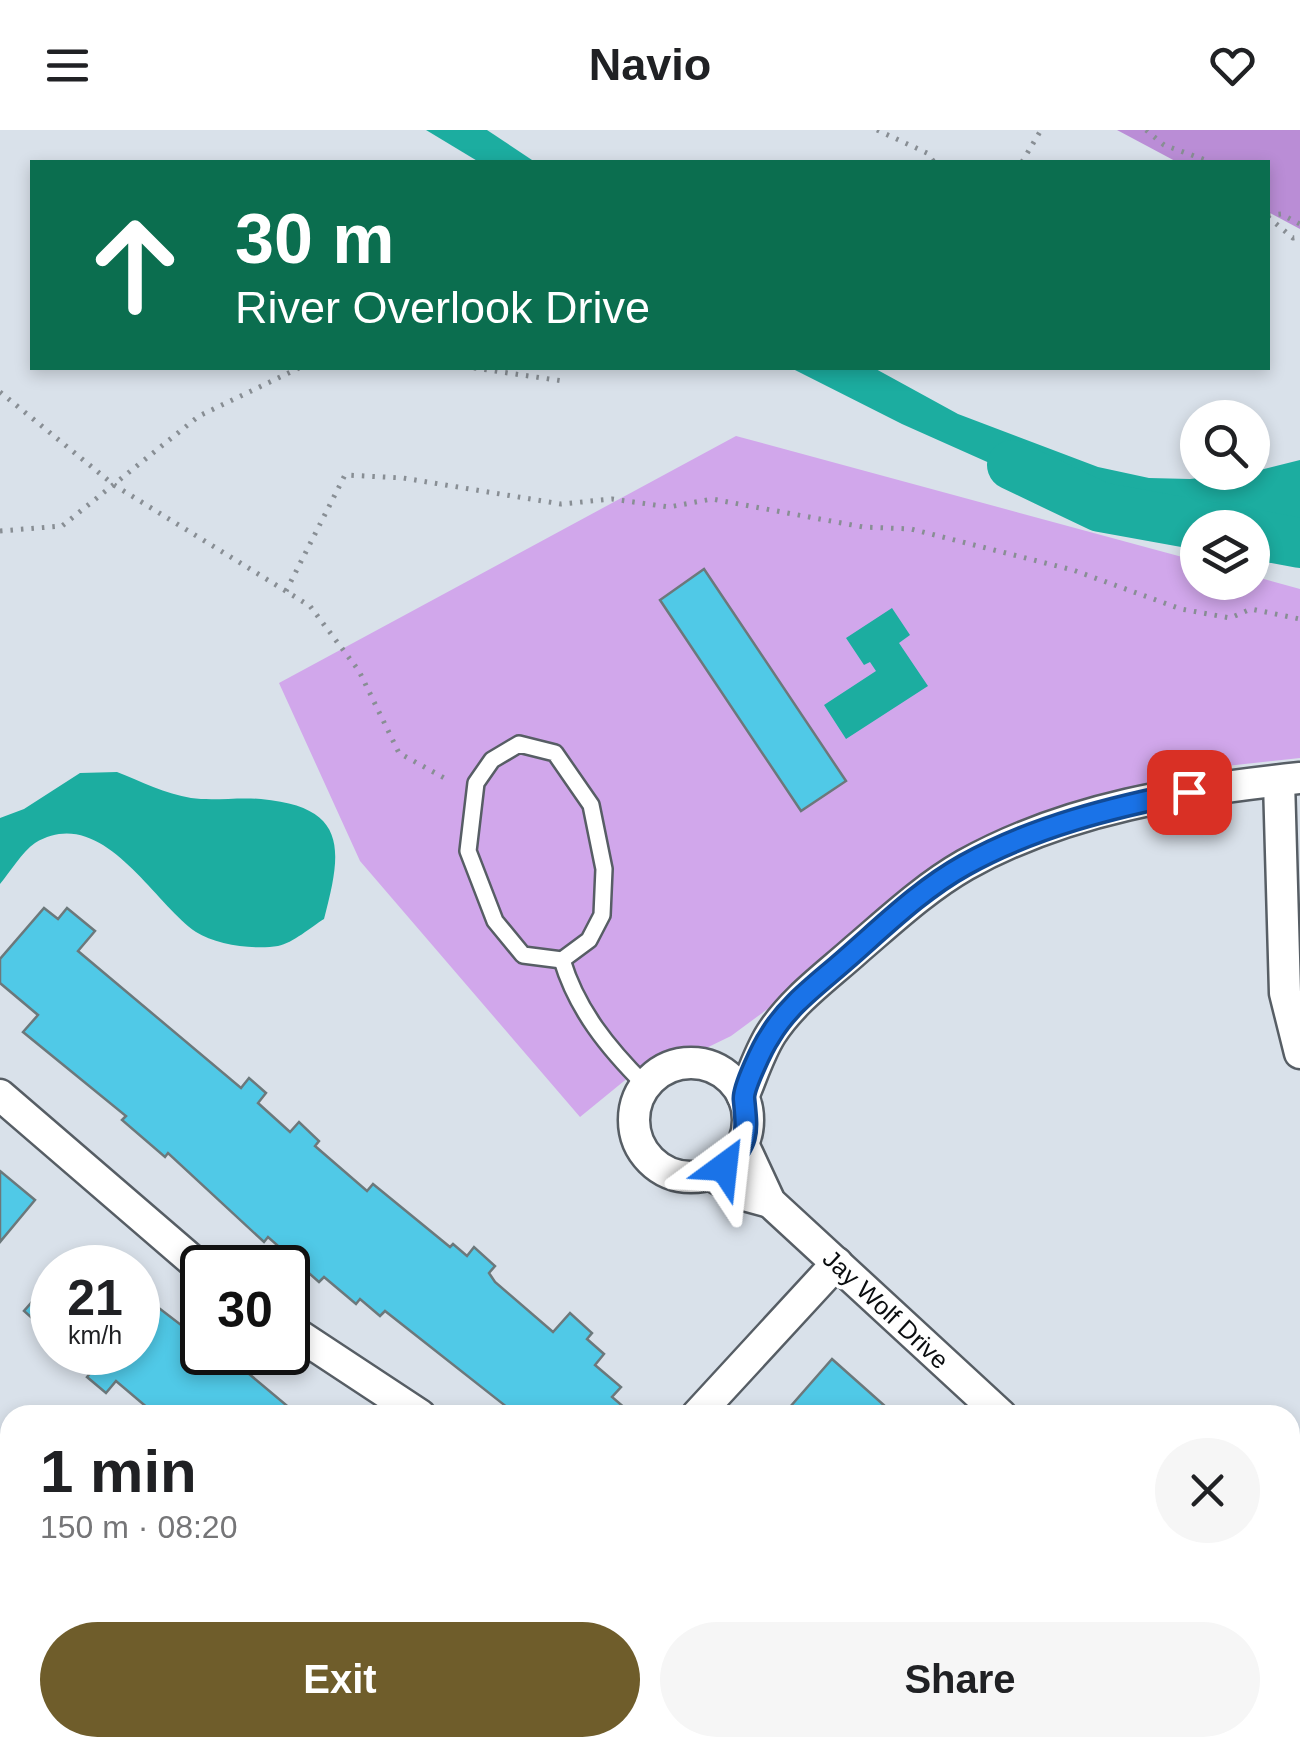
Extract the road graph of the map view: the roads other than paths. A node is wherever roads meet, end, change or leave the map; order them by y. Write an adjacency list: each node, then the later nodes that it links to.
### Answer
1 (1290, 779): 3 (street); 4 (street)
2 (562, 960): 2 (lane); 6 (lane)
3 (769, 1036): 5 (street); 8 (street)
4 (1300, 1053)
5 (704, 1064): 6 (street); 8 (street)
6 (645, 1085): 10 (street)
7 (0, 1096): 12 (street)
8 (744, 1096): 9 (street)
9 (743, 1144): 10 (street); 11 (street, Jay Wolf Drive)
10 (710, 1174): 11 (street, Jay Wolf Drive)
11 (770, 1202): 13 (street, Jay Wolf Drive)
12 (180, 1250)
13 (836, 1264): 16 (street); 17 (street, Jay Wolf Drive)
14 (310, 1342): 15 (street)
15 (405, 1405)
16 (706, 1405)
17 (990, 1405)

